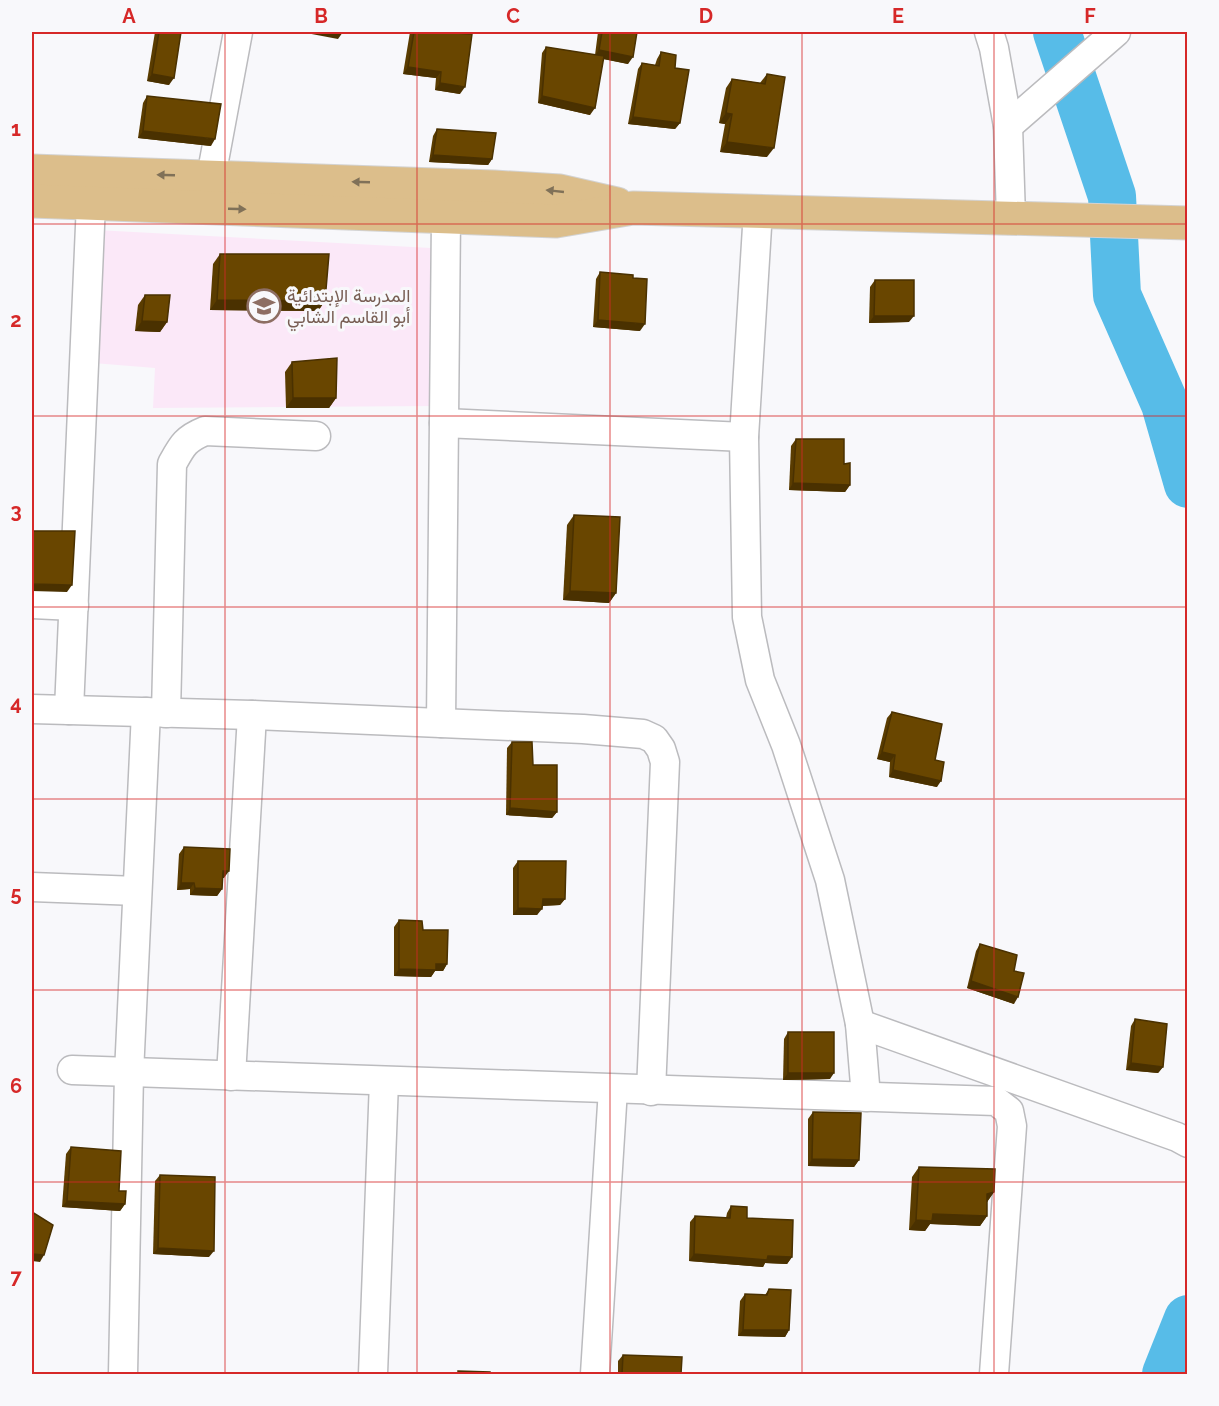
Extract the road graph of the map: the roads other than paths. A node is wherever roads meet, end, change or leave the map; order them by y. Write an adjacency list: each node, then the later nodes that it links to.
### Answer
1 (238, 32): 6 (street)
2 (989, 32): 4 (street)
3 (1116, 32): 4 (street)
4 (1008, 126): 11 (street)
5 (32, 171): 6 (main road, one-way to 5)
6 (211, 177): 9 (main road, one-way to 6)
7 (32, 201): 8 (main road)
8 (91, 203): 12 (main road, one-way to 12); 18 (street)
9 (633, 208): 10 (main road); 12 (main road)
10 (758, 211): 11 (main road); 16 (street)
11 (1011, 217): 13 (main road)
12 (446, 218): 14 (street)
13 (1172, 222)
14 (444, 423): 16 (street); 23 (street)
15 (316, 436): 21 (street)
16 (744, 437): 26 (street)
17 (32, 604): 18 (street)
18 (74, 606): 20 (street)
19 (32, 709): 20 (street)
20 (69, 710): 21 (street)
21 (156, 713): 22 (street); 25 (street)
22 (252, 715): 23 (street); 29 (street)
23 (441, 723): 32 (street)
24 (32, 887): 25 (street)
25 (137, 891): 28 (street)
26 (860, 1024): 33 (street); 34 (street)
27 (72, 1070): 28 (street)
28 (129, 1073): 29 (street); 35 (street)
29 (231, 1076): 30 (street)
30 (384, 1081): 31 (street); 36 (street)
31 (613, 1089): 32 (street); 37 (street)
32 (651, 1090): 33 (street)
33 (866, 1097): 38 (street)
34 (1188, 1143)
35 (123, 1374)
36 (373, 1374)
37 (595, 1374)
38 (994, 1374)

